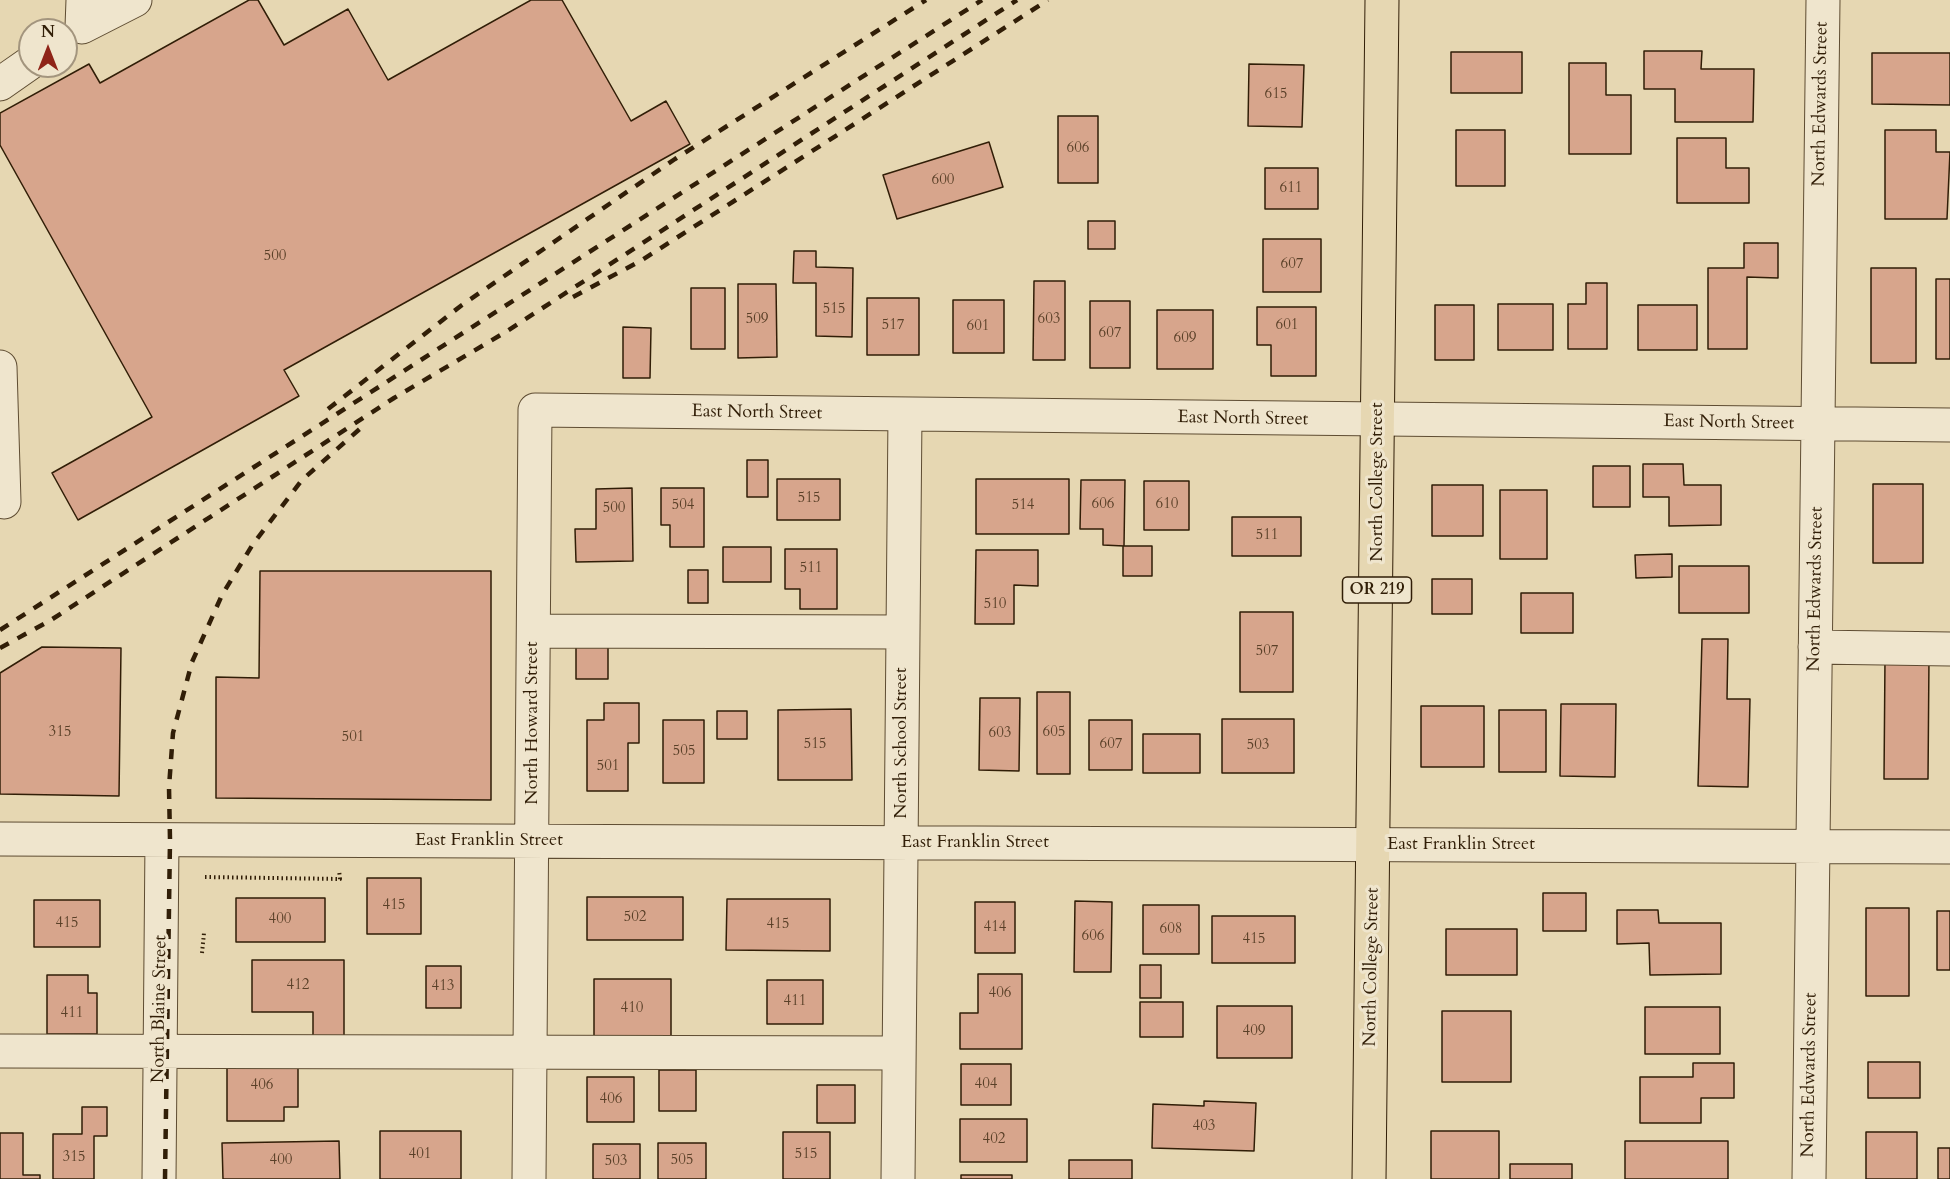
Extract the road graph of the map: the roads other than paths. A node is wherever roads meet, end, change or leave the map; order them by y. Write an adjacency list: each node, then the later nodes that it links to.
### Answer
1 (135, 0): 4 (street)
2 (1382, 0): 11 (main road, North College Street / OR 219)
3 (1822, 0): 12 (street, North Edwards Street)
4 (78, 22)
5 (18, 71): 6 (street)
6 (0, 84)
7 (0, 367): 9 (street)
8 (536, 410): 10 (street, East North Street); 15 (street, North Howard Street)
9 (1, 413): 14 (street)
10 (905, 414): 11 (street, East North Street); 16 (street, North School Street)
11 (1378, 420): 12 (street, East North Street); 23 (main road, North College Street / OR 219)
12 (1817, 424): 13 (street, East North Street); 17 (street, North Edwards Street)
13 (1950, 425)
14 (4, 502)
15 (534, 631): 16 (street); 21 (street, North Howard Street)
16 (903, 632): 22 (street, North School Street)
17 (1815, 647): 18 (street); 24 (street, North Edwards Street)
18 (1950, 649)
19 (0, 839): 20 (street, East Franklin Street)
20 (162, 840): 21 (street, East Franklin Street); 27 (street, North Blaine Street)
21 (532, 841): 22 (street, East Franklin Street); 28 (street, North Howard Street)
22 (901, 843): 23 (street, East Franklin Street); 29 (street, North School Street)
23 (1374, 845): 24 (street, East Franklin Street); 33 (main road, North College Street / OR 219)
24 (1813, 847): 25 (street, East Franklin Street); 34 (street, North Edwards Street)
25 (1950, 847)
26 (0, 1051): 27 (street)
27 (160, 1052): 28 (street); 30 (street, North Blaine Street)
28 (530, 1053): 29 (street); 31 (street, North Howard Street)
29 (899, 1053): 32 (street, North School Street)
30 (159, 1179)
31 (529, 1179)
32 (898, 1179)
33 (1369, 1179)
34 (1809, 1179)

